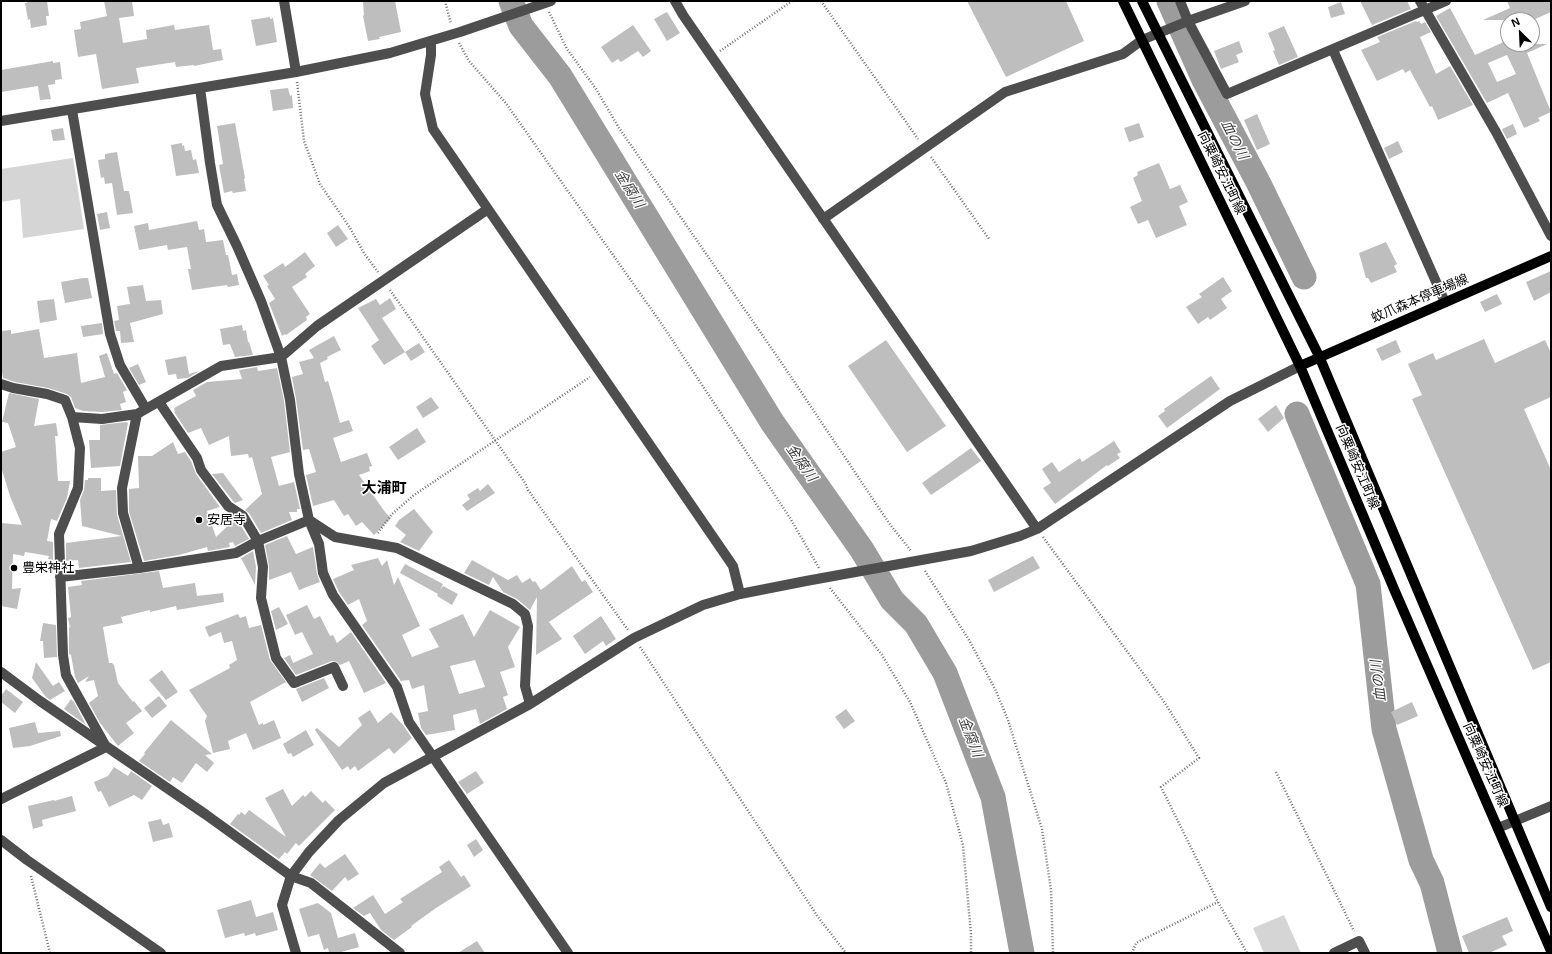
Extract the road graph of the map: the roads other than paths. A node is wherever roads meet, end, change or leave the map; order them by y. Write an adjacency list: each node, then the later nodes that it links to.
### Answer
1 (284, 1): 16 (street)
2 (675, 1): 21 (street)
3 (1123, 1): 13 (main road, 向粟崎安江町線)
4 (1142, 1): 12 (main road, 向粟崎安江町線)
5 (1180, 1): 11 (street)
6 (1244, 1): 11 (street)
7 (1420, 1): 10 (street)
8 (1446, 1): 10 (street)
9 (545, 4): 14 (street)
10 (1426, 10): 15 (street); 22 (street)
11 (1187, 21): 12 (street); 15 (street)
12 (1159, 33): 13 (street); 25 (main road, 向粟崎安江町線)
13 (1142, 40): 21 (street); 27 (main road, 向粟崎安江町線)
14 (431, 41): 16 (street); 20 (street)
15 (1333, 50): 24 (street)
16 (296, 72): 17 (street)
17 (200, 88): 18 (street); 26 (street)
18 (72, 110): 19 (street); 30 (street)
19 (1, 121)
20 (488, 209): 26 (street); 37 (street)
21 (823, 219): 33 (street)
22 (1551, 236)
23 (1551, 256): 24 (main road, 蚊爪森本停車場線)
24 (1445, 302): 25 (main road, 蚊爪森本停車場線)
25 (1319, 356): 27 (main road, 蚊爪森本停車場線); 45 (main road, 向粟崎安江町線)
26 (281, 357): 29 (street); 32 (street)
27 (1300, 366): 33 (street); 46 (main road, 向粟崎安江町線)
28 (1, 384): 31 (street)
29 (159, 402): 30 (street); 34 (street)
30 (141, 412): 31 (street); 35 (street)
31 (72, 417): 36 (street)
32 (309, 520): 34 (street); 40 (street); 42 (street)
33 (1037, 529): 37 (street)
34 (258, 541): 35 (street); 39 (street)
35 (139, 568): 36 (street)
36 (60, 577): 41 (street)
37 (740, 594): 40 (street)
38 (1, 672): 41 (street)
39 (343, 686)
40 (530, 704): 42 (street)
41 (106, 747): 43 (street); 48 (street)
42 (433, 757): 48 (street); 54 (street)
43 (1, 799)
44 (1551, 806): 45 (street)
45 (1514, 821): 46 (street); 49 (main road, 向粟崎安江町線)
46 (1498, 828): 50 (main road, 向粟崎安江町線)
47 (1, 840): 51 (street)
48 (291, 876): 52 (street); 53 (street)
49 (1551, 907)
50 (1551, 951)
51 (161, 953)
52 (296, 953)
53 (400, 953)
54 (568, 953)
55 (1334, 953): 56 (street)
56 (1365, 953)

